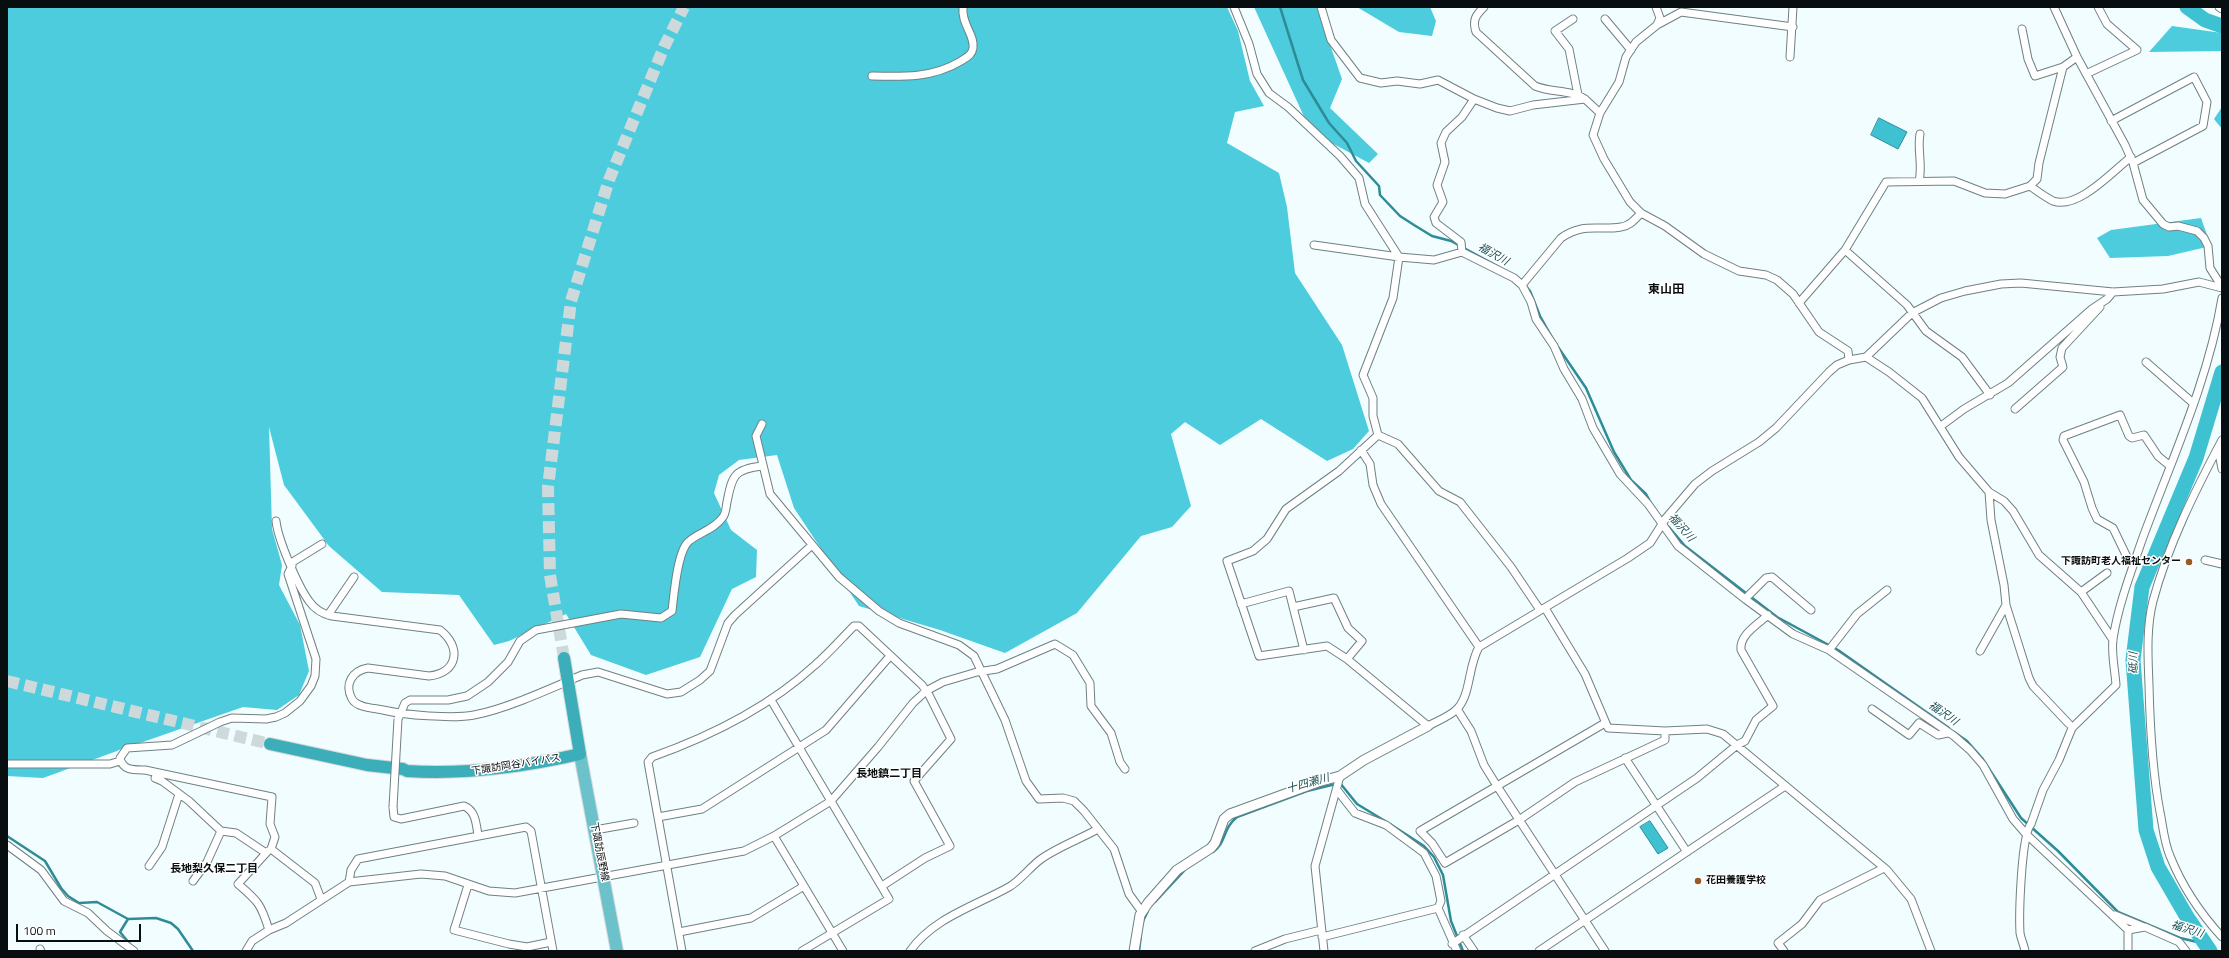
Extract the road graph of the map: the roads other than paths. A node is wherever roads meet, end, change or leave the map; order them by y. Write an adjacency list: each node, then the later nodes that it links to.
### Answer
1 (963, 7): 22 (street)
2 (1234, 7): 35 (street)
3 (1320, 7): 24 (street)
4 (1484, 7): 23 (street)
5 (1656, 7): 14 (street)
6 (1793, 7): 15 (street)
7 (2054, 7): 19 (street)
8 (2098, 7): 21 (street)
9 (2219, 7): 10 (street)
10 (2222, 9)
11 (1684, 10): 14 (street); 15 (street)
12 (1573, 19): 23 (street)
13 (1605, 19): 17 (street)
14 (1657, 25): 17 (street)
15 (1793, 27): 18 (street)
16 (2022, 29): 20 (street)
17 (1631, 50): 25 (street)
18 (1790, 57)
19 (2077, 57): 20 (street); 21 (street)
20 (2063, 67): 30 (street)
21 (2086, 74): 26 (street)
22 (872, 76)
23 (1582, 97): 24 (street); 25 (street)
24 (1474, 99): 34 (street)
25 (1600, 113): 31 (street)
26 (2111, 120): 28 (street); 28 (street)
27 (1920, 134): 29 (street)
28 (2132, 160): 30 (street); 37 (street)
29 (1919, 181): 30 (street); 33 (street)
30 (2030, 186)
31 (1641, 213): 36 (street); 41 (street)
32 (1314, 245): 35 (street)
33 (1845, 250): 41 (street); 42 (street)
34 (1462, 252): 35 (street); 36 (street)
35 (1399, 257): 51 (street)
36 (1522, 285): 60 (street)
37 (2222, 287): 38 (street)
38 (2113, 292): 40 (street); 42 (street)
39 (2222, 298): 47 (street)
40 (2107, 299): 46 (street); 48 (street)
41 (1799, 303): 44 (street)
42 (1912, 313): 43 (street); 46 (street)
43 (1866, 358): 44 (street); 50 (street)
44 (1849, 360): 60 (street)
45 (2146, 362): 47 (street)
46 (1990, 395): 50 (street)
47 (2193, 403): 56 (street)
48 (2015, 409)
49 (762, 424): 55 (street)
50 (1941, 426): 58 (street)
51 (1378, 435): 54 (street); 75 (street)
52 (2222, 440): 53 (street)
53 (2218, 447): 57 (street); 152 (street)
54 (1361, 450): 72 (street); 80 (street)
55 (762, 466): 62 (street); 93 (street)
56 (2170, 466): 66 (street); 66 (street)
57 (2222, 469)
58 (1989, 492): 70 (street); 73 (street)
59 (276, 521): 64 (street)
60 (1661, 526): 71 (street); 75 (street)
61 (322, 544): 64 (street)
62 (812, 545): 87 (street); 88 (street)
63 (2205, 560): 65 (street)
64 (291, 564): 77 (street); 104 (street)
65 (2222, 564)
66 (2133, 565): 79 (street)
67 (2107, 573): 70 (street)
68 (354, 577): 77 (street)
69 (1887, 590): 82 (street)
70 (2081, 592): 79 (street)
71 (1745, 599): 76 (street); 78 (street)
72 (1241, 604): 74 (street); 81 (street)
73 (2006, 605): 83 (street); 95 (street)
74 (1293, 607): 81 (street); 86 (street)
75 (1543, 609): 80 (street); 94 (street)
76 (1811, 610)
77 (328, 615): 93 (street)
78 (1768, 615): 82 (street); 100 (street)
79 (2113, 640): 119 (street)
80 (1479, 647): 91 (street)
81 (1304, 650): 86 (street)
82 (1829, 650): 98 (street)
83 (1980, 651)
84 (890, 656): 89 (street); 90 (street); 101 (street)
85 (564, 658): 88 (highway)
86 (1347, 659): 96 (street)
87 (981, 672): 89 (street); 106 (street); 118 (street)
88 (567, 682): 93 (street); 102 (highway)
89 (926, 691): 113 (street); 138 (street)
90 (771, 700): 101 (street); 115 (street)
91 (1457, 709): 96 (street); 109 (street)
92 (1872, 709): 98 (street)
93 (399, 716): 122 (street, bridge)
94 (1605, 723): 97 (street); 109 (street)
95 (2069, 724)
96 (1428, 726): 108 (street)
97 (1665, 731): 100 (street); 103 (street)
98 (1948, 733): 119 (street)
99 (270, 744): 102 (highway, 下諏訪岡谷バイパス)
100 (1737, 745): 110 (street); 114 (street)
101 (800, 748): 113 (street); 115 (street)
102 (580, 751): 120 (main road, 下諏訪辰野線)
103 (1625, 758): 114 (street); 116 (street)
104 (120, 761): 105 (street); 107 (street)
105 (7, 764)
106 (1125, 769)
107 (157, 773): 112 (street); 125 (street)
108 (1340, 776): 111 (street); 142 (street)
109 (1496, 786): 116 (street); 127 (street)
110 (1786, 786): 126 (street); 130 (street)
111 (1337, 790): 131 (street); 150 (street)
112 (179, 794): 121 (street); 128 (street)
113 (830, 801): 123 (street); 138 (street)
114 (1657, 805): 126 (street); 132 (street)
115 (658, 817): 129 (street)
116 (1518, 820): 127 (street); 132 (street)
117 (634, 823): 120 (street)
118 (1098, 829): 142 (street); 164 (street)
119 (2028, 829): 143 (street); 174 (street)
120 (594, 830): 133 (main road, 下諏訪辰野線)
121 (221, 831): 125 (street); 134 (street)
122 (478, 835): 135 (street); 139 (street)
123 (774, 836): 129 (street); 137 (street)
124 (7, 845): 157 (street)
125 (268, 851): 140 (street); 146 (street)
126 (1687, 852): 144 (street)
127 (1444, 865): 131 (street)
128 (150, 866)
129 (666, 866): 133 (street); 148 (street)
130 (1884, 868): 172 (street); 173 (street)
131 (1435, 872): 141 (street)
132 (1554, 874): 144 (street); 151 (street)
133 (604, 878): 139 (street); 160 (main road, 下諏訪辰野線)
134 (192, 881)
135 (349, 882): 136 (street); 140 (street)
136 (468, 885): 139 (street); 155 (street)
137 (804, 886): 148 (street); 149 (street)
138 (882, 886): 149 (street)
139 (541, 889): 153 (street)
140 (321, 899): 146 (street)
141 (1438, 908): 150 (street); 154 (street)
142 (1142, 912): 165 (street)
143 (2113, 914): 145 (street); 147 (street)
144 (1585, 921): 170 (street); 171 (street)
145 (2145, 927): 147 (street); 176 (street)
146 (269, 930): 158 (street)
147 (2128, 930): 175 (street)
148 (679, 932): 161 (street)
149 (832, 933): 162 (street); 163 (street)
150 (1321, 934): 156 (street); 167 (street)
151 (1463, 935): 154 (street); 169 (street)
152 (2222, 937)
153 (551, 942): 155 (street); 159 (street)
154 (1452, 944): 168 (street)
155 (508, 948)
156 (1263, 949): 166 (street)
157 (134, 951)
158 (246, 951)
159 (553, 951)
160 (617, 951)
161 (682, 951)
162 (802, 951)
163 (843, 951)
164 (910, 951)
165 (1134, 951)
166 (1255, 951)
167 (1324, 951)
168 (1457, 951)
169 (1474, 951)
170 (1539, 951)
171 (1605, 951)
172 (1784, 951)
173 (1931, 951)
174 (2025, 951)
175 (2128, 951)
176 (2186, 951)

